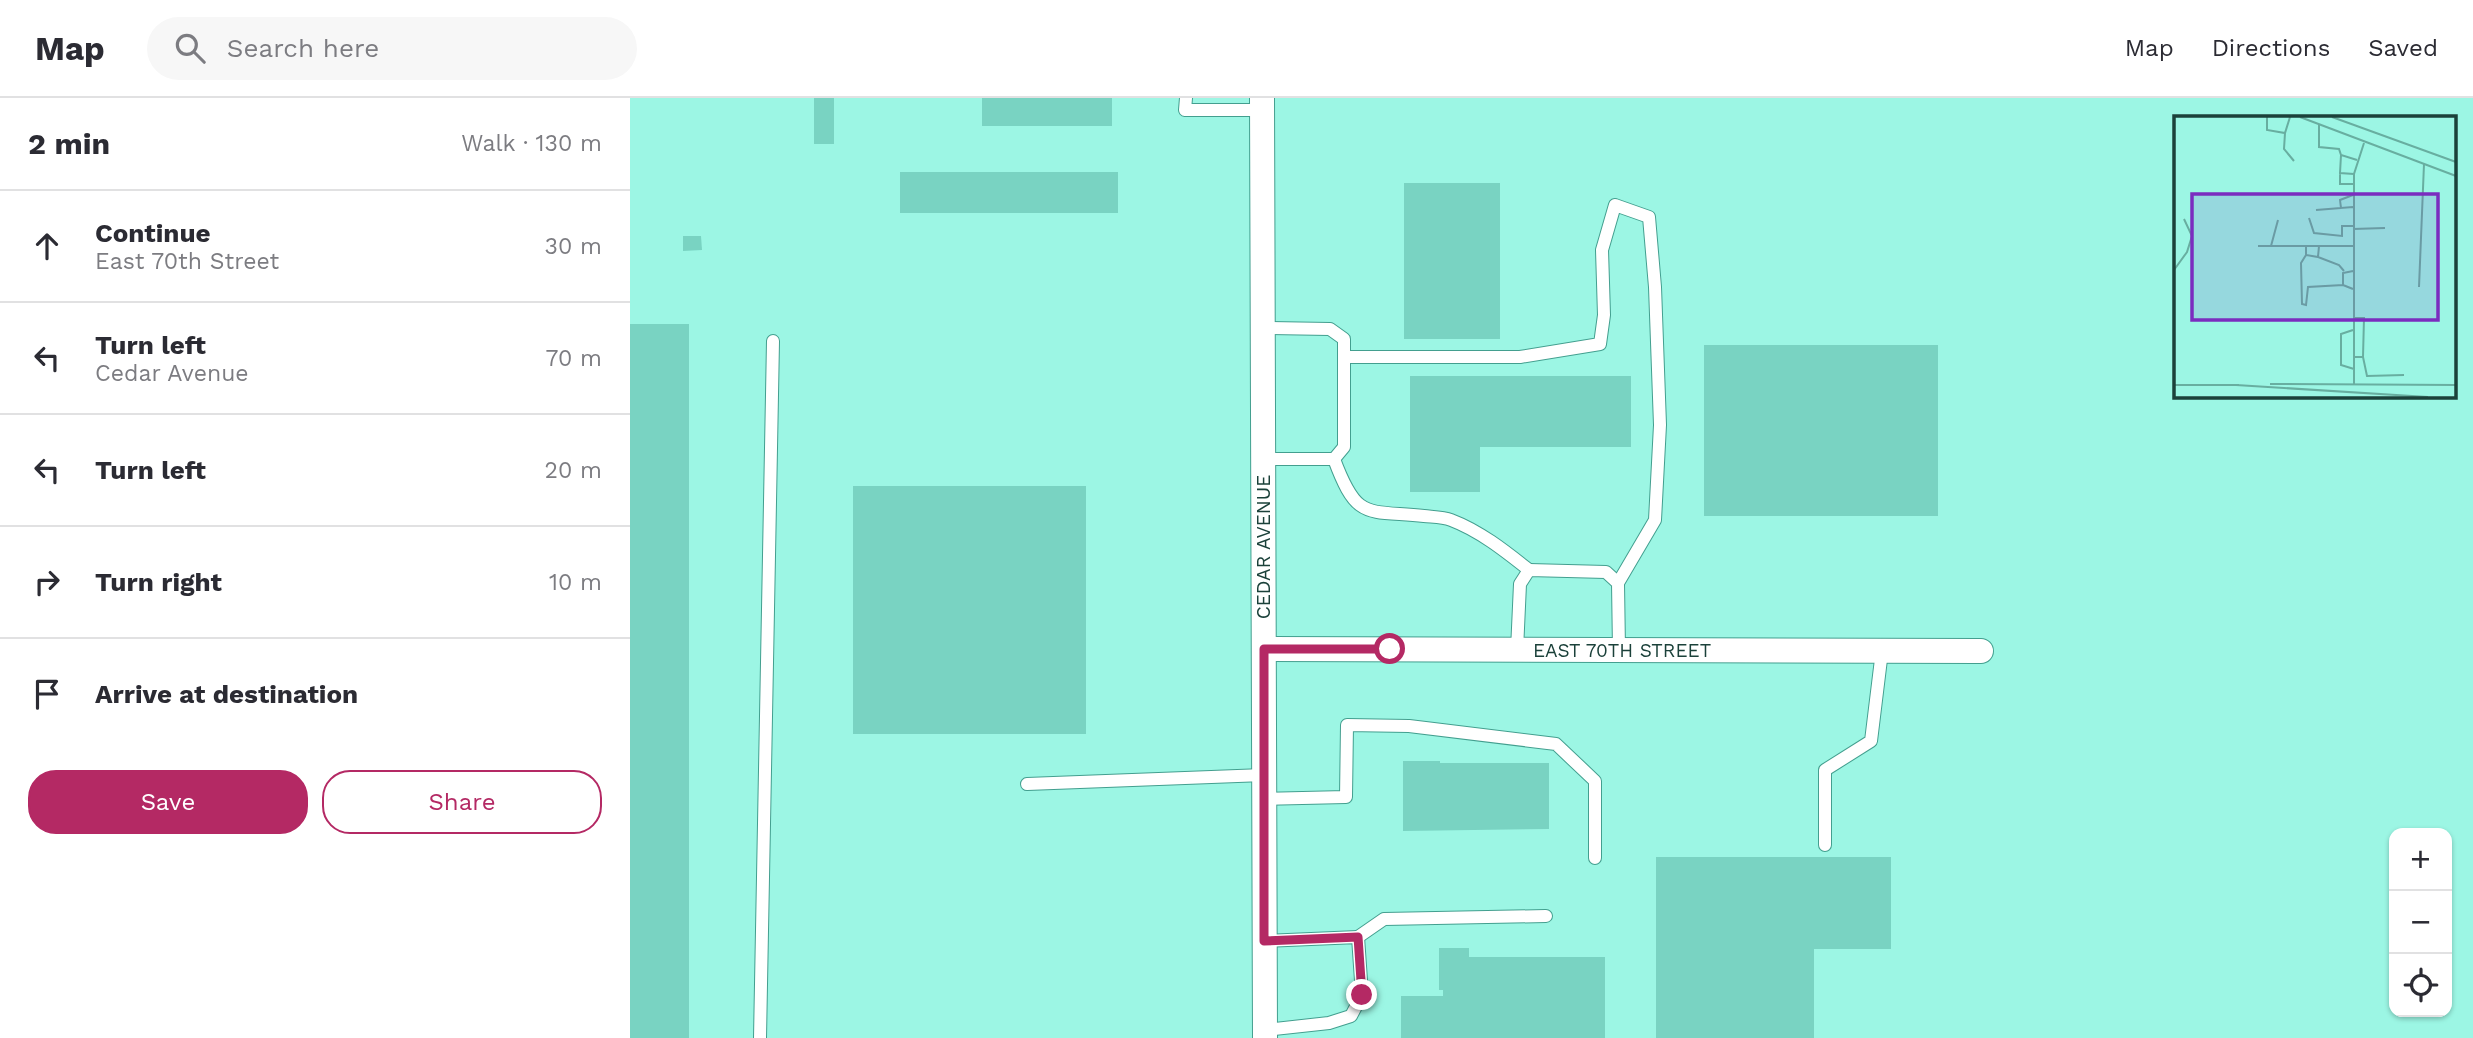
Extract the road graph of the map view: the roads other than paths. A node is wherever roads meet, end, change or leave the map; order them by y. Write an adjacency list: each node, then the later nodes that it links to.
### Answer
1 (1186, 98): 2 (lane)
2 (1262, 104): 3 (street, CEDAR AVENUE)
3 (1263, 328): 5 (lane); 6 (street, CEDAR AVENUE)
4 (773, 341): 23 (lane)
5 (1344, 357): 7 (lane); 9 (lane)
6 (1263, 459): 7 (lane); 10 (street, CEDAR AVENUE)
7 (1334, 459): 8 (lane)
8 (1529, 570): 9 (lane); 11 (lane)
9 (1618, 583): 12 (lane)
10 (1264, 649): 11 (street, EAST 70TH STREET); 16 (street, CEDAR AVENUE)
11 (1517, 650): 12 (street, EAST 70TH STREET)
12 (1619, 650): 13 (street, EAST 70TH STREET)
13 (1882, 651): 14 (street, EAST 70TH STREET); 17 (lane)
14 (1981, 651)
15 (1027, 784): 16 (lane)
16 (1264, 787): 18 (lane); 21 (street, CEDAR AVENUE)
17 (1825, 845)
18 (1595, 858)
19 (1545, 916): 20 (lane)
20 (1358, 937): 21 (lane); 22 (lane)
21 (1264, 941): 22 (street, CEDAR AVENUE)
22 (1265, 1034)
23 (760, 1038)

